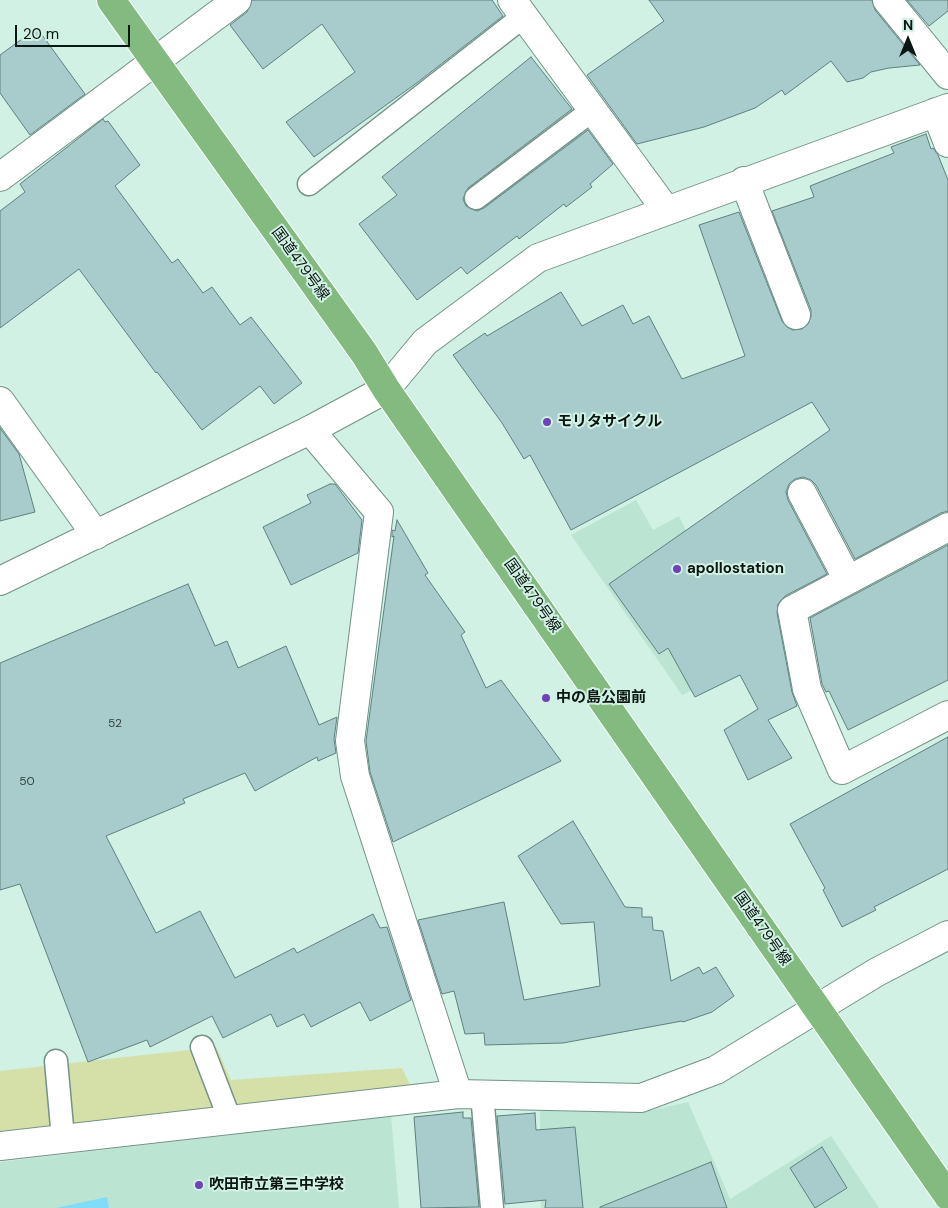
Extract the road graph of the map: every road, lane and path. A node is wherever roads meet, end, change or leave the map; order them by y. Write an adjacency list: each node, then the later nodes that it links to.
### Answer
1 (111, 0): 5 (highway, 国道479号線)
2 (237, 0): 5 (street)
3 (887, 0): 6 (street)
4 (518, 8): 7 (street); 12 (lane)
5 (155, 62): 10 (street); 16 (highway, 国道479号線)
6 (948, 76)
7 (594, 110): 13 (lane); 14 (street)
8 (942, 110): 9 (street); 11 (street)
9 (948, 143)
10 (0, 177)
11 (744, 181): 14 (street); 15 (street)
12 (309, 184)
13 (476, 198)
14 (666, 210): 16 (street)
15 (796, 315)
16 (386, 389): 18 (street); 32 (highway, 国道479号線, bridge)
17 (0, 401): 21 (street)
18 (310, 430): 21 (street); 28 (street)
19 (802, 493): 23 (street)
20 (948, 527): 23 (street)
21 (96, 535): 22 (street)
22 (0, 580)
23 (848, 580): 24 (street)
24 (948, 715)
25 (948, 935): 28 (street)
26 (202, 1047): 29 (lane)
27 (56, 1061): 30 (lane)
28 (470, 1094): 29 (street); 33 (lane)
29 (230, 1120): 30 (street)
30 (63, 1138): 31 (street)
31 (0, 1146)
32 (948, 1196)
33 (492, 1208)

